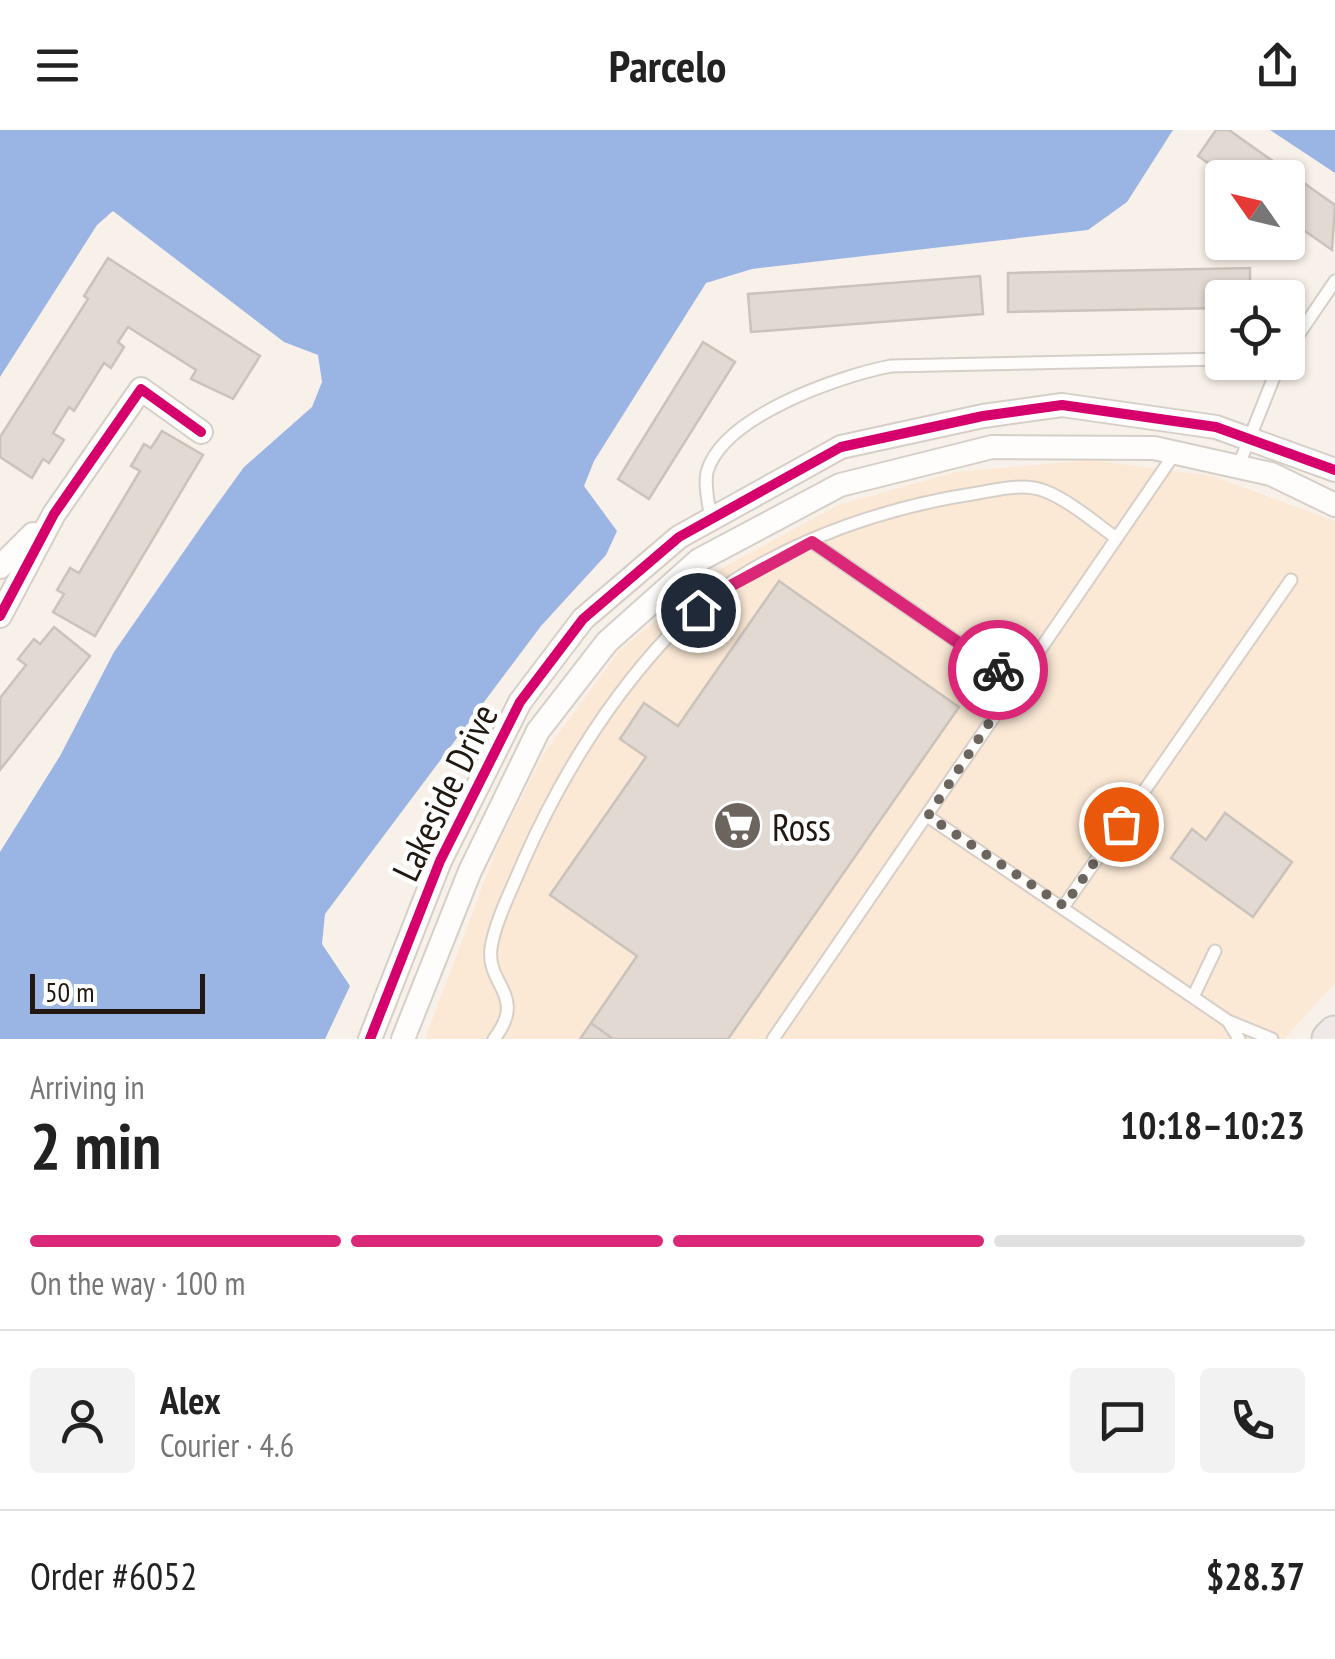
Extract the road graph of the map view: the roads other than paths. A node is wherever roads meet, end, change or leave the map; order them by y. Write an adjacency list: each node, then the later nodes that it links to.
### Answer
1 (1335, 281): 2 (lane)
2 (1305, 325)
3 (1205, 358): 12 (lane)
4 (1273, 380): 6 (lane)
5 (201, 432): 11 (street)
6 (1249, 437): 8 (street, Lakeside Drive); 9 (lane); 12 (street, Lakeside Drive)
7 (1175, 453): 9 (street, Lakeside Drive); 13 (lane); 26 (street, Lakeside Drive)
8 (1333, 466): 10 (lane)
9 (1238, 467): 10 (street, Lakeside Drive)
10 (1326, 500)
11 (54, 514): 15 (street); 17 (street)
12 (711, 519): 24 (street, Lakeside Drive)
13 (1115, 537): 14 (lane); 18 (lane)
14 (812, 542): 18 (lane); 27 (lane)
15 (0, 567)
16 (1291, 580): 20 (lane)
17 (0, 616)
18 (1016, 682): 19 (lane)
19 (928, 816): 20 (lane); 28 (lane)
20 (1064, 906): 22 (lane)
21 (1215, 951): 22 (lane)
22 (1193, 997): 23 (lane)
23 (1228, 1022): 29 (lane); 30 (lane)
24 (374, 1028): 26 (lane)
25 (1333, 1035): 31 (lane)
26 (405, 1038)
27 (494, 1039)
28 (772, 1039)
29 (1238, 1039)
30 (1272, 1039)
31 (1309, 1039)

